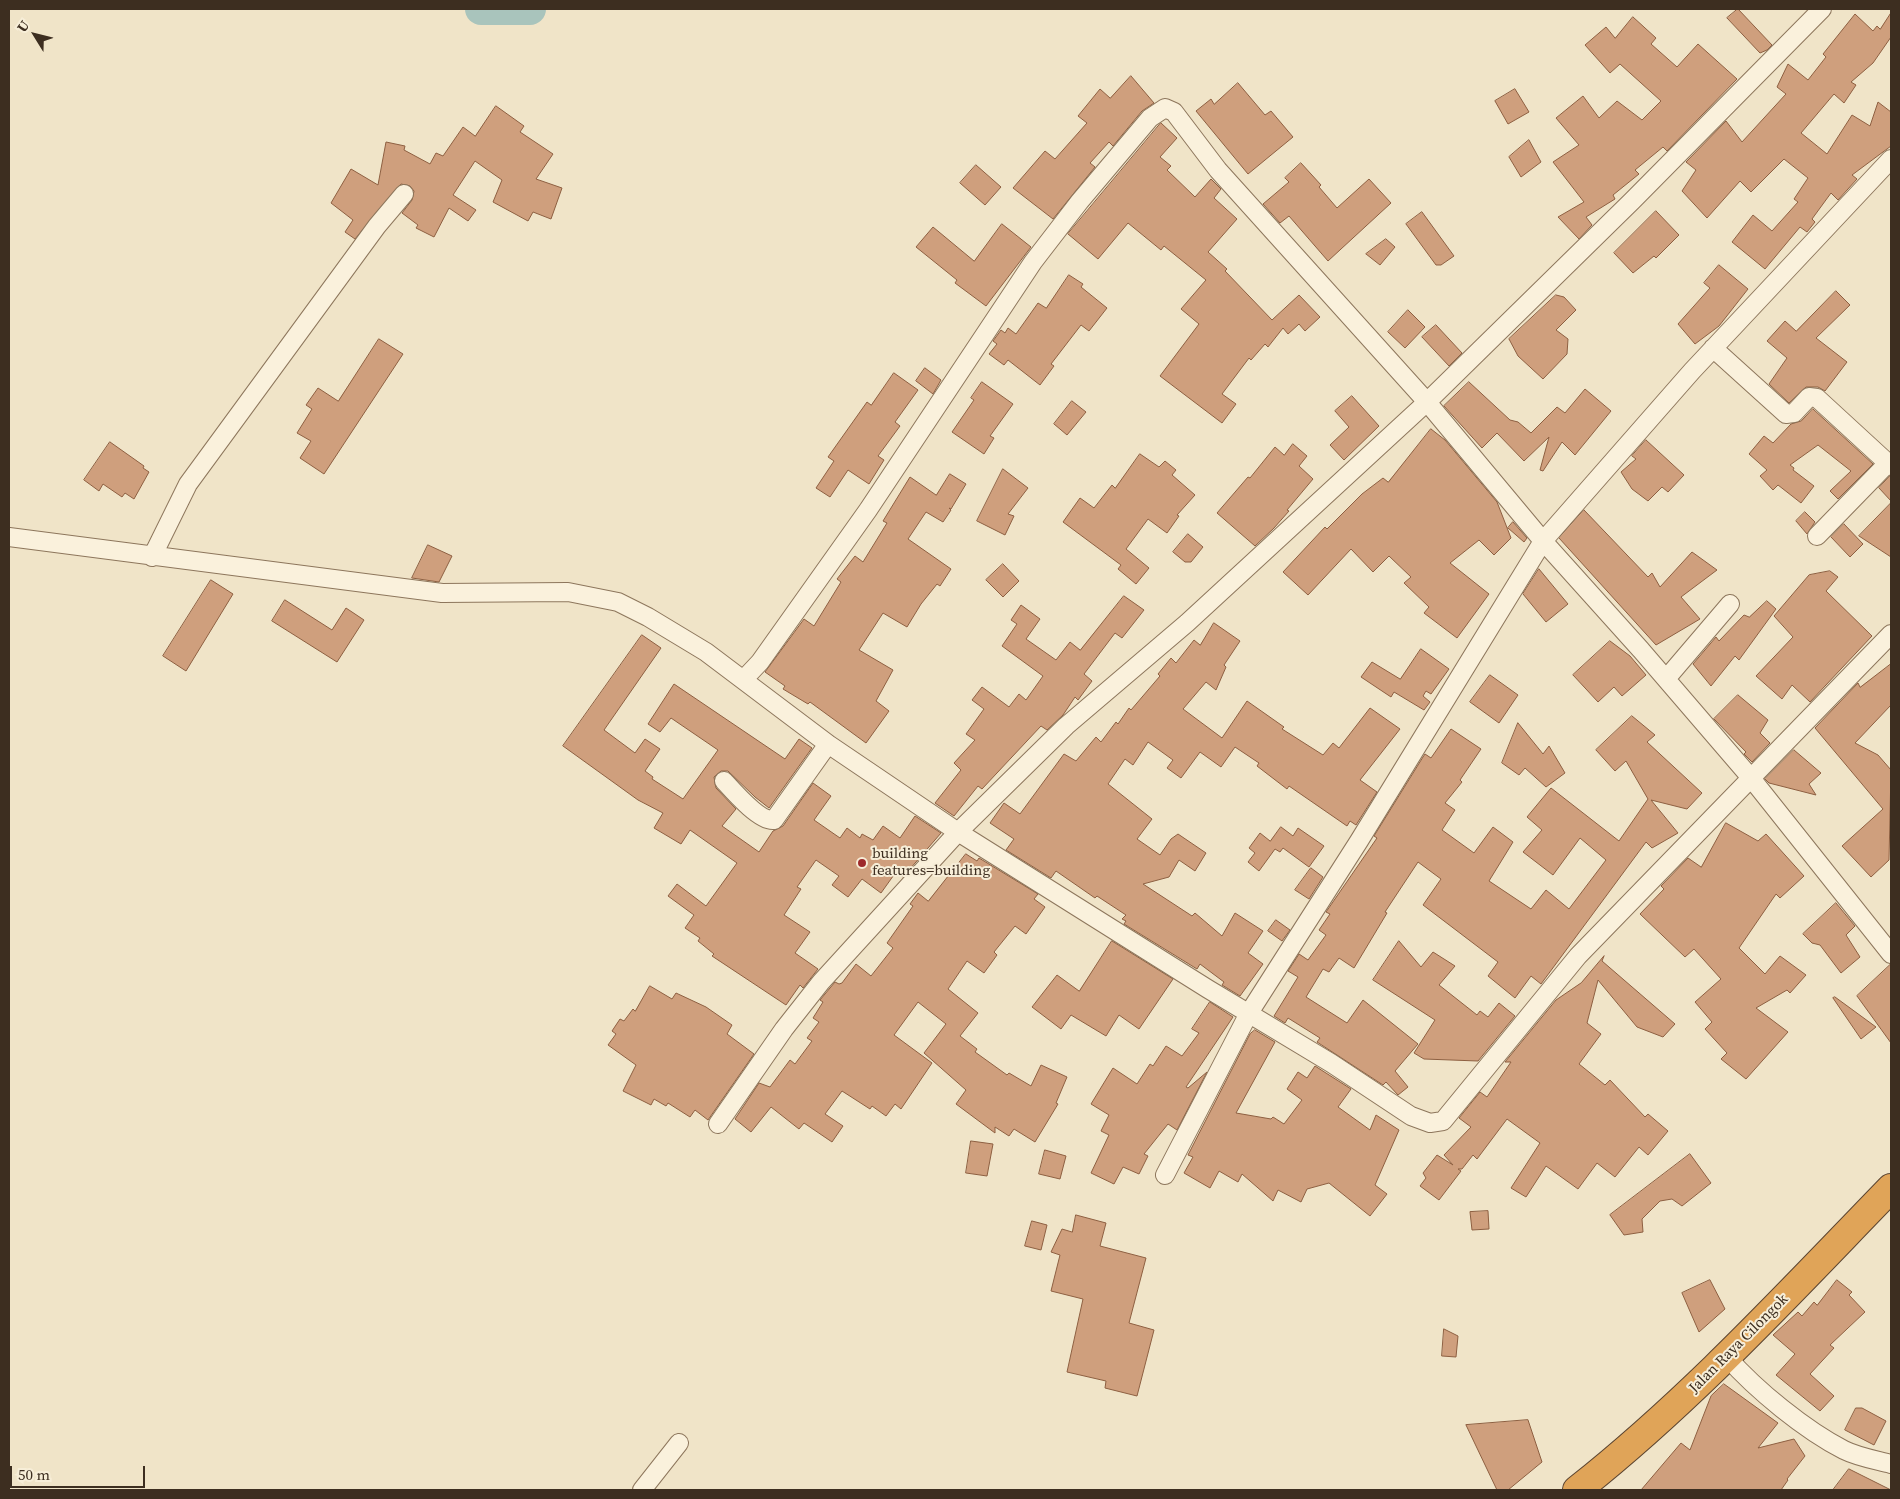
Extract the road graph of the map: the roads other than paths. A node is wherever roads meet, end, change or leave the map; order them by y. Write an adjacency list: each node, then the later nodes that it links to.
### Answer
1 (1822, 9): 5 (street)
2 (1891, 159): 4 (street)
3 (404, 194): 10 (street)
4 (1713, 348): 6 (street); 9 (street)
5 (1427, 402): 9 (street); 14 (street); 18 (street)
6 (1890, 464): 7 (street)
7 (1816, 536)
8 (9, 537): 10 (street)
9 (1543, 541): 13 (street); 20 (street)
10 (152, 557): 14 (street)
11 (1730, 604): 13 (street)
12 (1891, 634): 16 (street)
13 (1666, 679): 16 (street)
14 (744, 680): 15 (street)
15 (828, 744): 17 (street); 18 (street)
16 (1751, 778): 19 (street); 20 (street)
17 (724, 781)
18 (958, 832): 20 (street); 21 (street)
19 (1891, 954)
20 (1249, 1013): 22 (street)
21 (718, 1124)
22 (1165, 1175)
23 (1891, 1188): 24 (highway, Jalan Raya Cilongok)
24 (1727, 1357): 26 (street); 28 (highway, Jalan Raya Cilongok)
25 (678, 1443): 27 (street)
26 (1891, 1464)
27 (642, 1490)
28 (1577, 1490)

